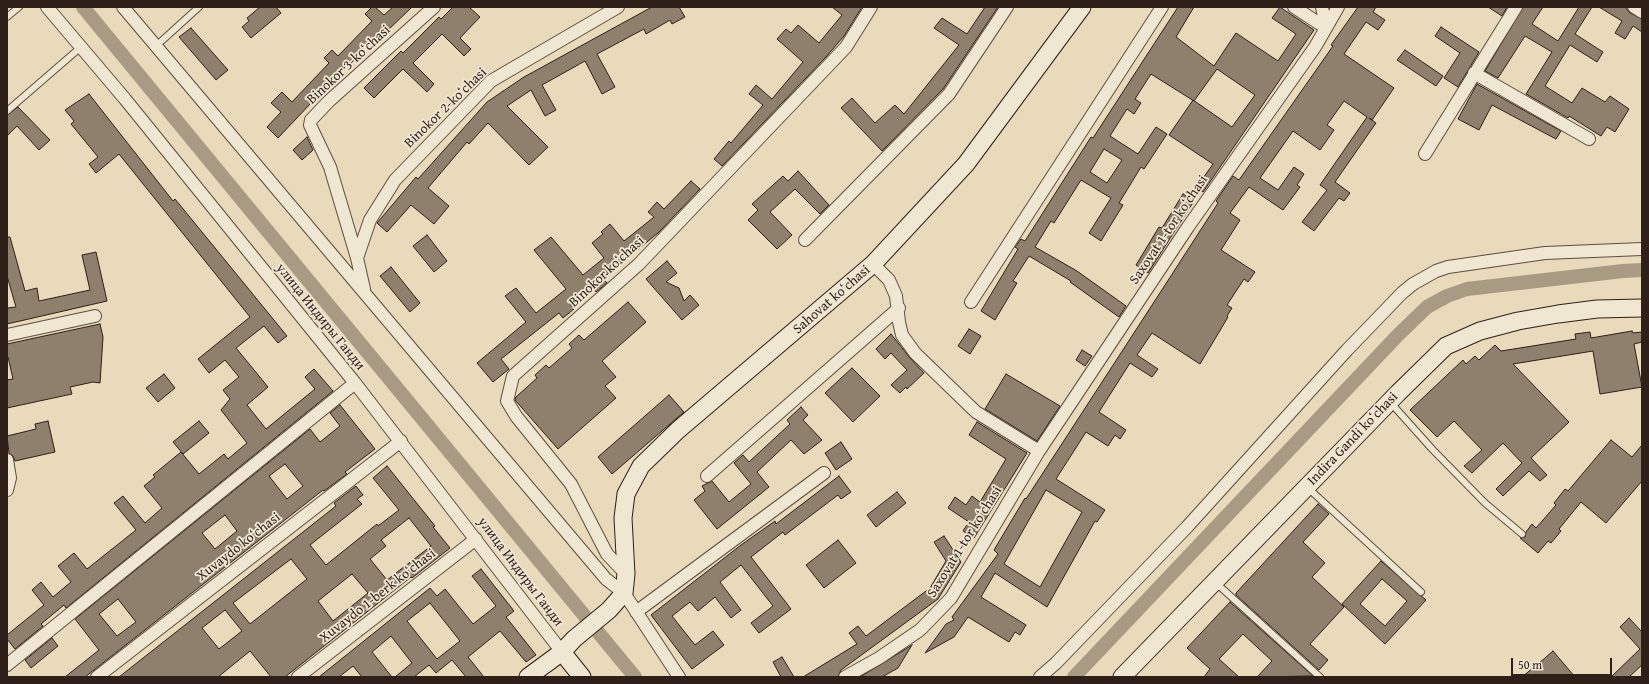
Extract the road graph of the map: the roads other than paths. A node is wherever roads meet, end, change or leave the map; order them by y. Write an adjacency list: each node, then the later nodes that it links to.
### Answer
1 (19, 7): 17 (lane)
2 (47, 7): 20 (street, улица Индиры Ганди)
3 (123, 7): 19 (street)
4 (199, 7): 19 (lane)
5 (434, 7): 27 (street, Binokor 3-koʻchasi)
6 (618, 7): 27 (street, Binokor 2-koʻchasi)
7 (871, 7): 47 (street, Binokor koʻchasi)
8 (1007, 7): 25 (street)
9 (1082, 7): 28 (street, Sahovat koʻchasi)
10 (1162, 7): 30 (street)
11 (1294, 7): 18 (street)
12 (1322, 7): 18 (street)
13 (1338, 7): 18 (street, Saxovat 1-tor koʻchasi)
14 (1516, 7): 21 (street)
15 (1634, 7): 16 (street)
16 (1642, 12)
17 (7, 17)
18 (1326, 28): 38 (street, Saxovat 1-tor koʻchasi)
19 (156, 46): 29 (street)
20 (81, 47): 22 (lane); 35 (street, улица Индиры Ганди)
21 (1474, 73): 23 (street); 24 (street)
22 (7, 111)
23 (1589, 139)
24 (1424, 154)
25 (805, 240)
26 (1642, 249): 60 (street)
27 (357, 258): 29 (street, Binokor 3-koʻchasi)
28 (874, 264): 31 (street); 47 (street, Sahovat koʻchasi)
29 (365, 292): 50 (street)
30 (971, 302)
31 (899, 308): 38 (street); 41 (street)
32 (1642, 308): 36 (street, Indira Gandi koʻchasi)
33 (95, 316): 34 (street)
34 (7, 335)
35 (355, 383): 37 (street, улица Индиры Ганди); 53 (street)
36 (1389, 401): 43 (street, Indira Gandi koʻchasi); 45 (lane)
37 (401, 441): 46 (street, улица Индиры Ганди); 54 (street, Xuvaydo koʻchasi)
38 (1039, 451): 59 (street, Saxovat 1-tor koʻchasi)
39 (7, 460): 42 (street)
40 (824, 473): 51 (street)
41 (707, 476)
42 (9, 478): 44 (street)
43 (1307, 486): 48 (street, Indira Gandi koʻchasi); 49 (lane)
44 (7, 490)
45 (1522, 534)
46 (476, 539): 52 (street, улица Индиры Ганди); 55 (street, Xuvaydo 1-berk koʻchasi)
47 (626, 574): 50 (street, Sahovat koʻchasi)
48 (1214, 582): 61 (street, Indira Gandi koʻchasi); 62 (lane)
49 (1421, 592)
50 (624, 593): 51 (street); 52 (street)
51 (636, 612): 58 (street)
52 (562, 652): 56 (street); 57 (street)
53 (7, 664)
54 (97, 677)
55 (298, 677)
56 (528, 677)
57 (582, 677)
58 (679, 677)
59 (845, 677)
60 (1040, 677)
61 (1122, 677)
62 (1320, 677)

